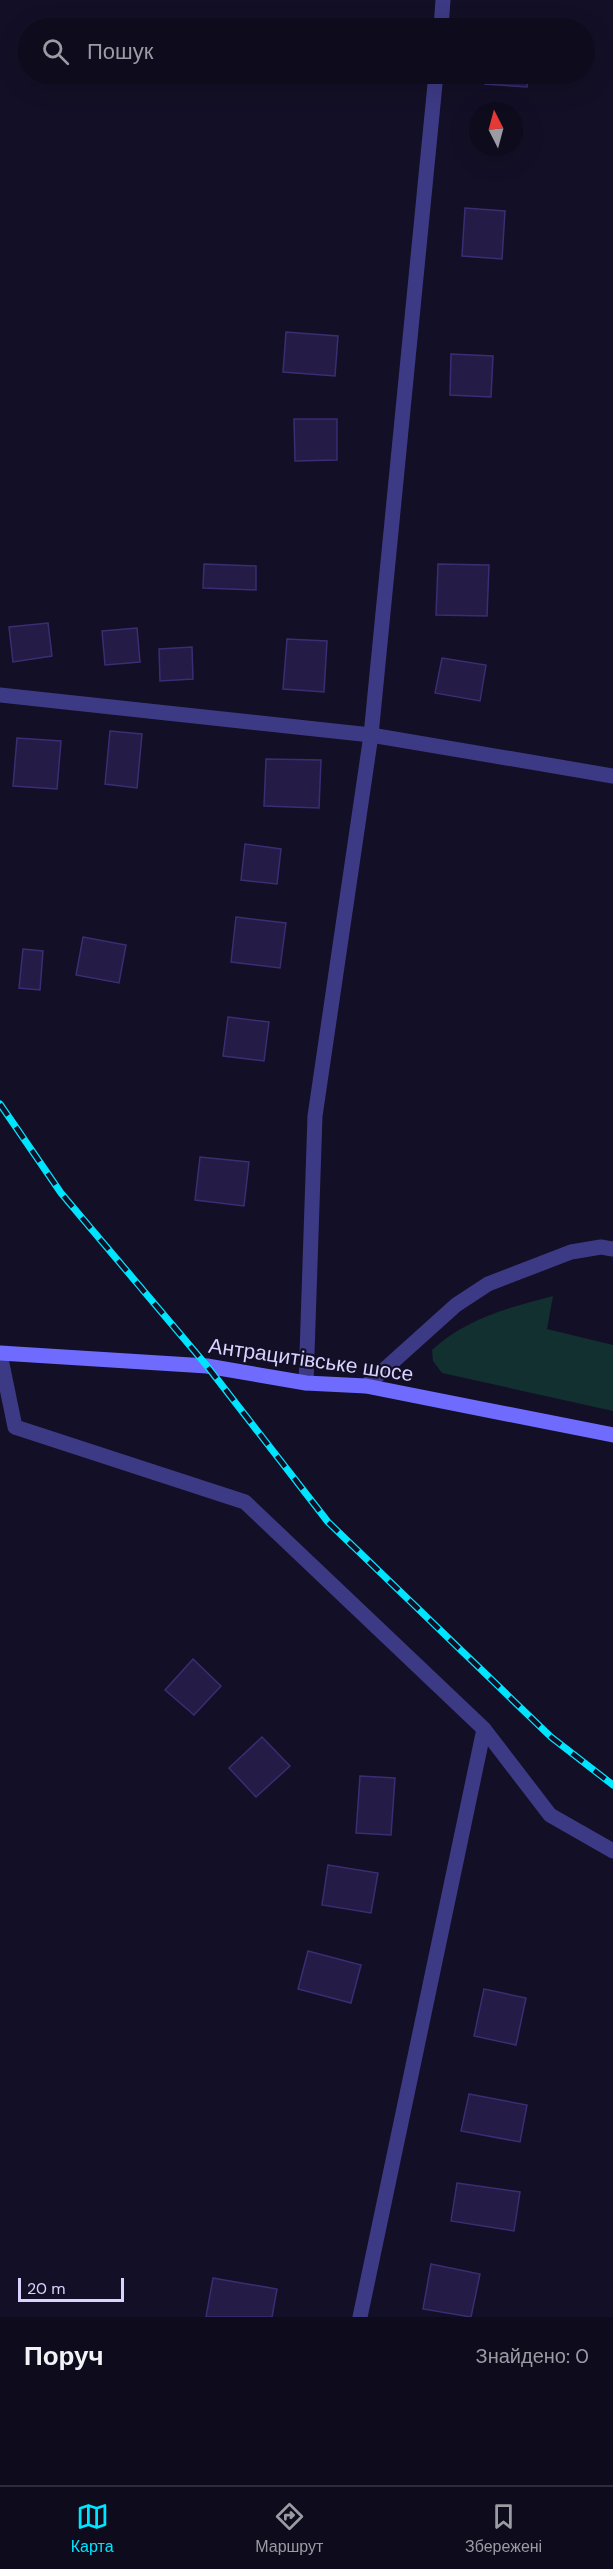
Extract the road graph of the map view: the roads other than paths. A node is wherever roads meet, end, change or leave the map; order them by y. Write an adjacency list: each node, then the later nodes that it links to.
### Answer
1 (443, 0): 2 (street)
2 (442, 18)
3 (435, 84): 5 (street)
4 (0, 695): 5 (street)
5 (371, 735): 6 (street); 9 (street)
6 (613, 776)
7 (613, 1249): 10 (street)
8 (0, 1353): 9 (main road, Антрацитівське шосе); 12 (street)
9 (306, 1383): 10 (main road, Антрацитівське шосе)
10 (366, 1386): 11 (main road, Антрацитівське шосе)
11 (613, 1435)
12 (484, 1729): 13 (street); 14 (street)
13 (613, 1851)
14 (360, 2317)

